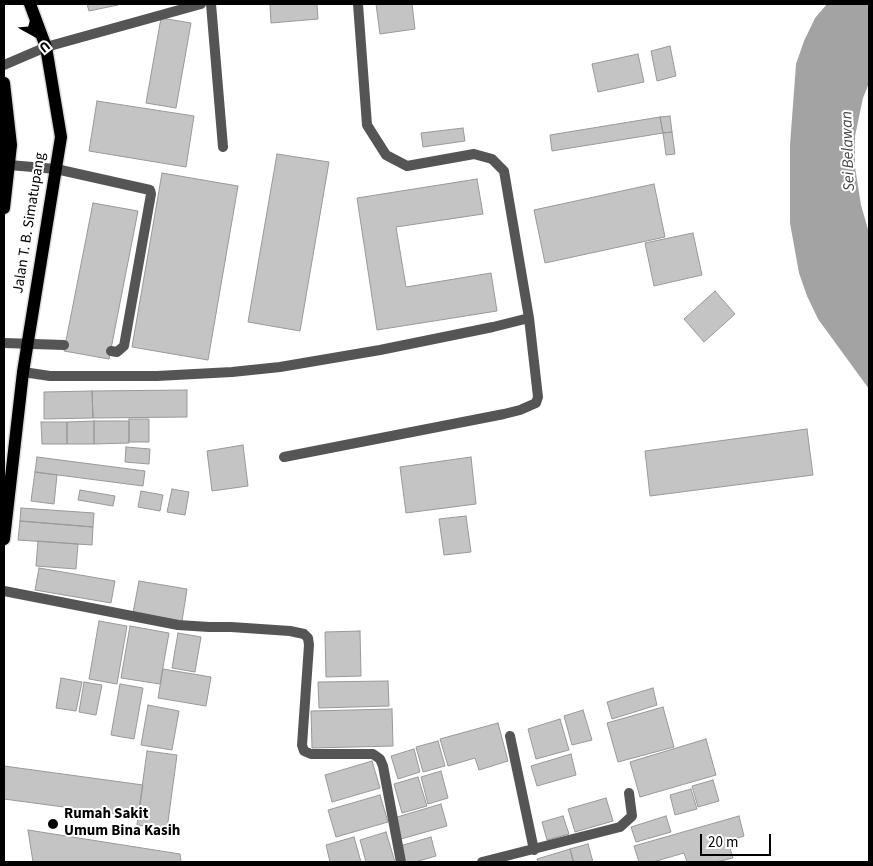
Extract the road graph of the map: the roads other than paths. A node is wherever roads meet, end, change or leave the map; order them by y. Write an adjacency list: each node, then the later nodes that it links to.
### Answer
1 (30, 4): 5 (main road, Jalan T. B. Simatupang)
2 (201, 4): 5 (street)
3 (211, 4): 8 (street)
4 (358, 4): 12 (street)
5 (46, 47): 6 (street); 10 (main road, Jalan T. B. Simatupang)
6 (4, 65)
7 (4, 83): 9 (main road, Jalan T. B. Simatupang)
8 (223, 147)
9 (9, 166): 10 (street); 11 (main road, Jalan T. B. Simatupang)
10 (56, 169): 14 (main road, Jalan T. B. Simatupang); 16 (street)
11 (4, 208)
12 (529, 318): 17 (street); 18 (street)
13 (4, 343): 14 (street)
14 (27, 343): 15 (street); 17 (main road, Jalan T. B. Simatupang)
15 (64, 345)
16 (110, 351)
17 (22, 372): 19 (main road, Jalan T. B. Simatupang)
18 (284, 457)
19 (4, 539)
20 (4, 591): 24 (street)
21 (510, 736): 23 (street)
22 (629, 793): 23 (street)
23 (534, 850): 25 (street)
24 (401, 862)
25 (482, 862)

